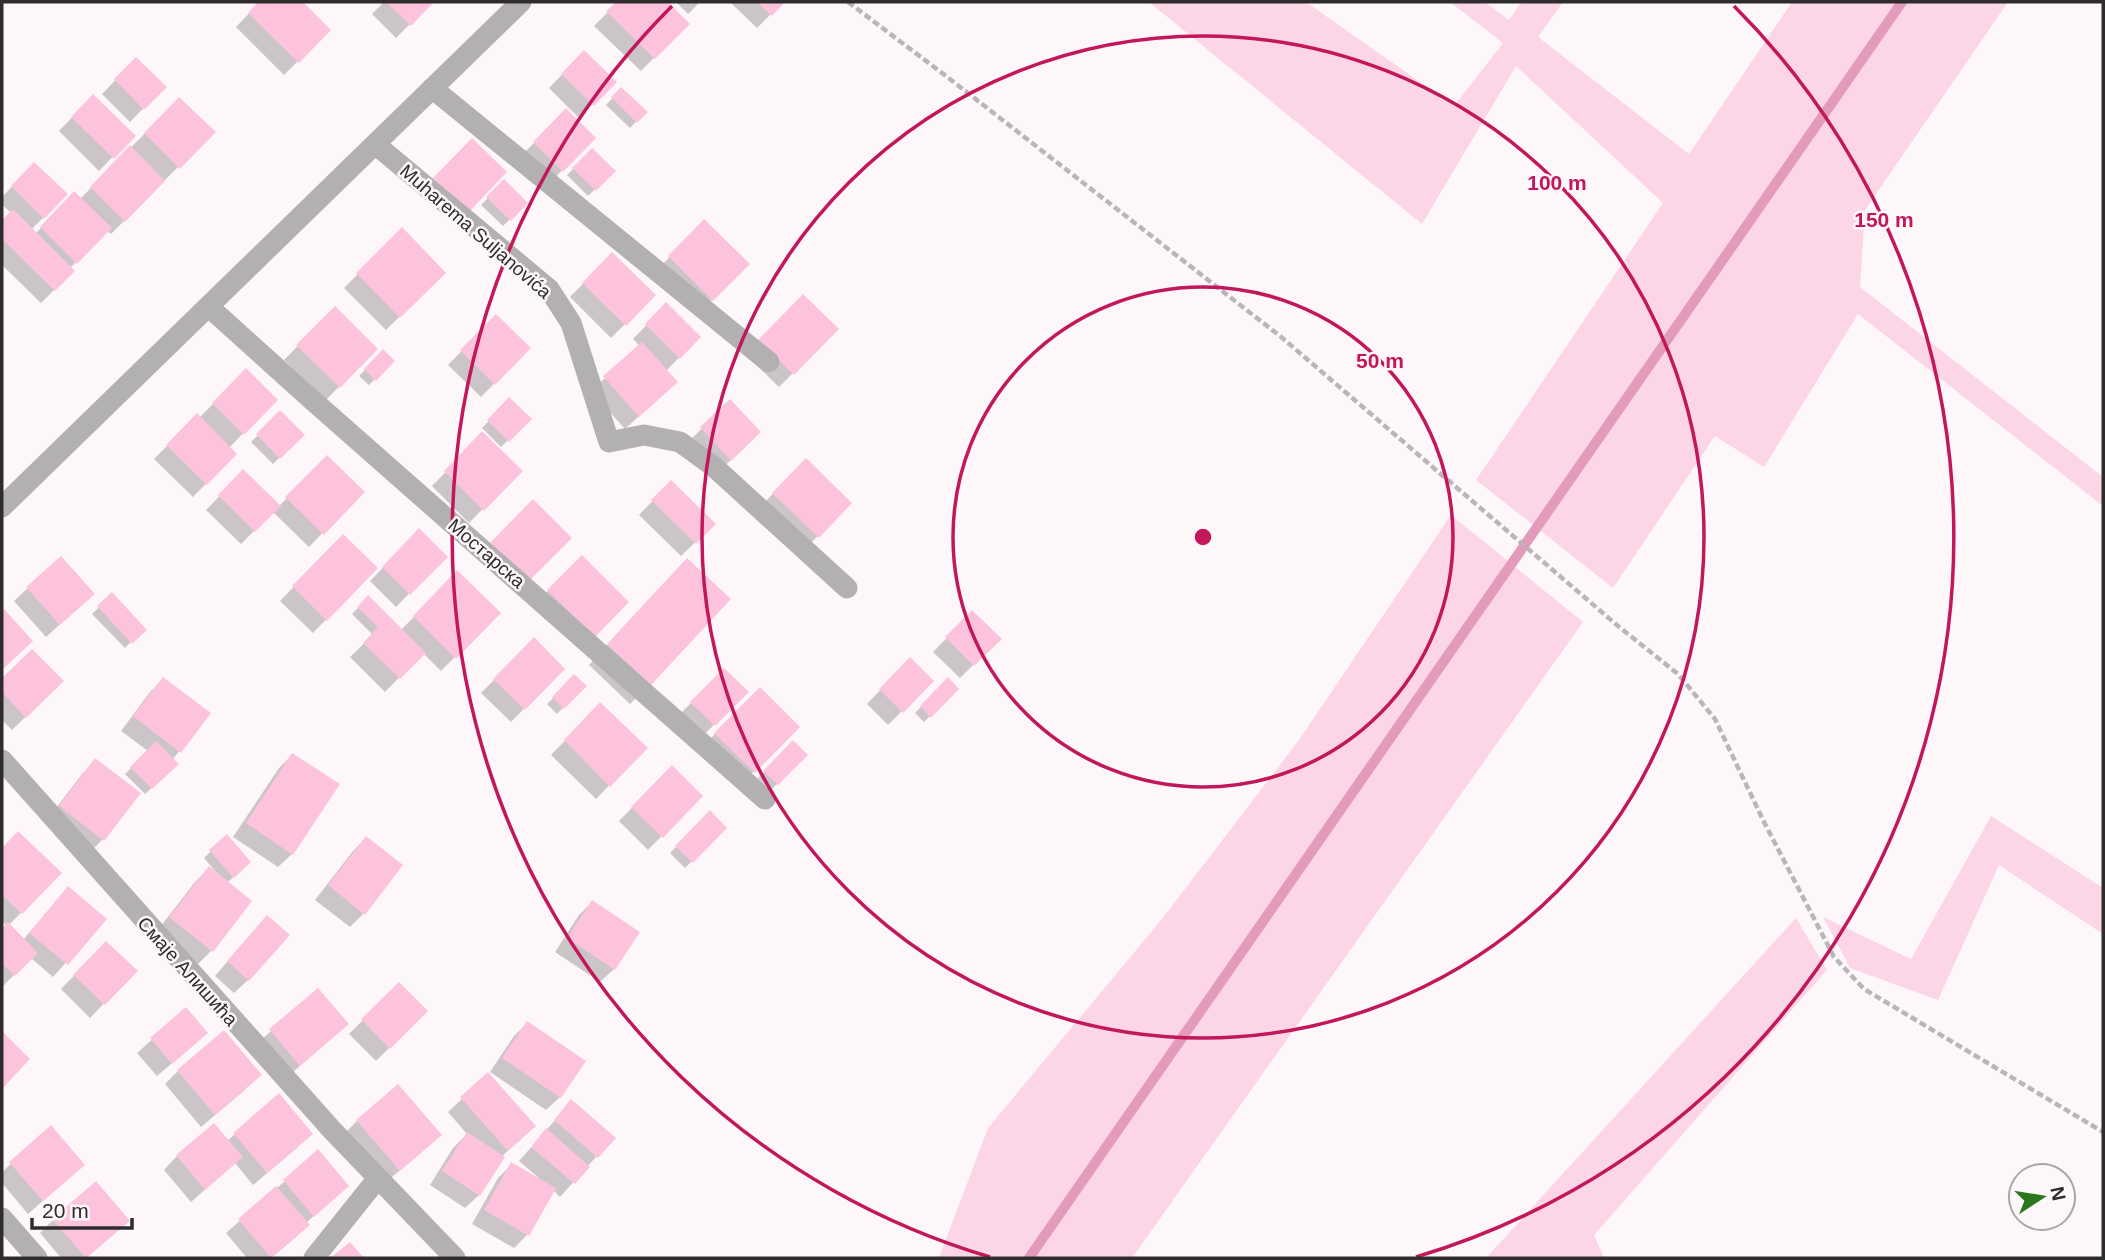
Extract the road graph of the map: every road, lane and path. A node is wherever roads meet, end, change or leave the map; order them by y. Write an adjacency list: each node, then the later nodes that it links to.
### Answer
1 (521, 2): 3 (street)
2 (848, 2): 11 (path)
3 (432, 88): 4 (street); 6 (street)
4 (375, 144): 5 (street); 8 (street, Muharema Suljanovića)
5 (209, 307): 7 (street); 10 (street, Мостарска)
6 (769, 362)
7 (2, 507)
8 (848, 588)
9 (2, 760): 12 (street, Смаје Алишића)
10 (765, 799)
11 (2103, 1132)
12 (378, 1178): 15 (street); 16 (street, Смаје Алишића)
13 (2, 1218): 14 (street)
14 (37, 1258)
15 (314, 1258)
16 (455, 1258)

